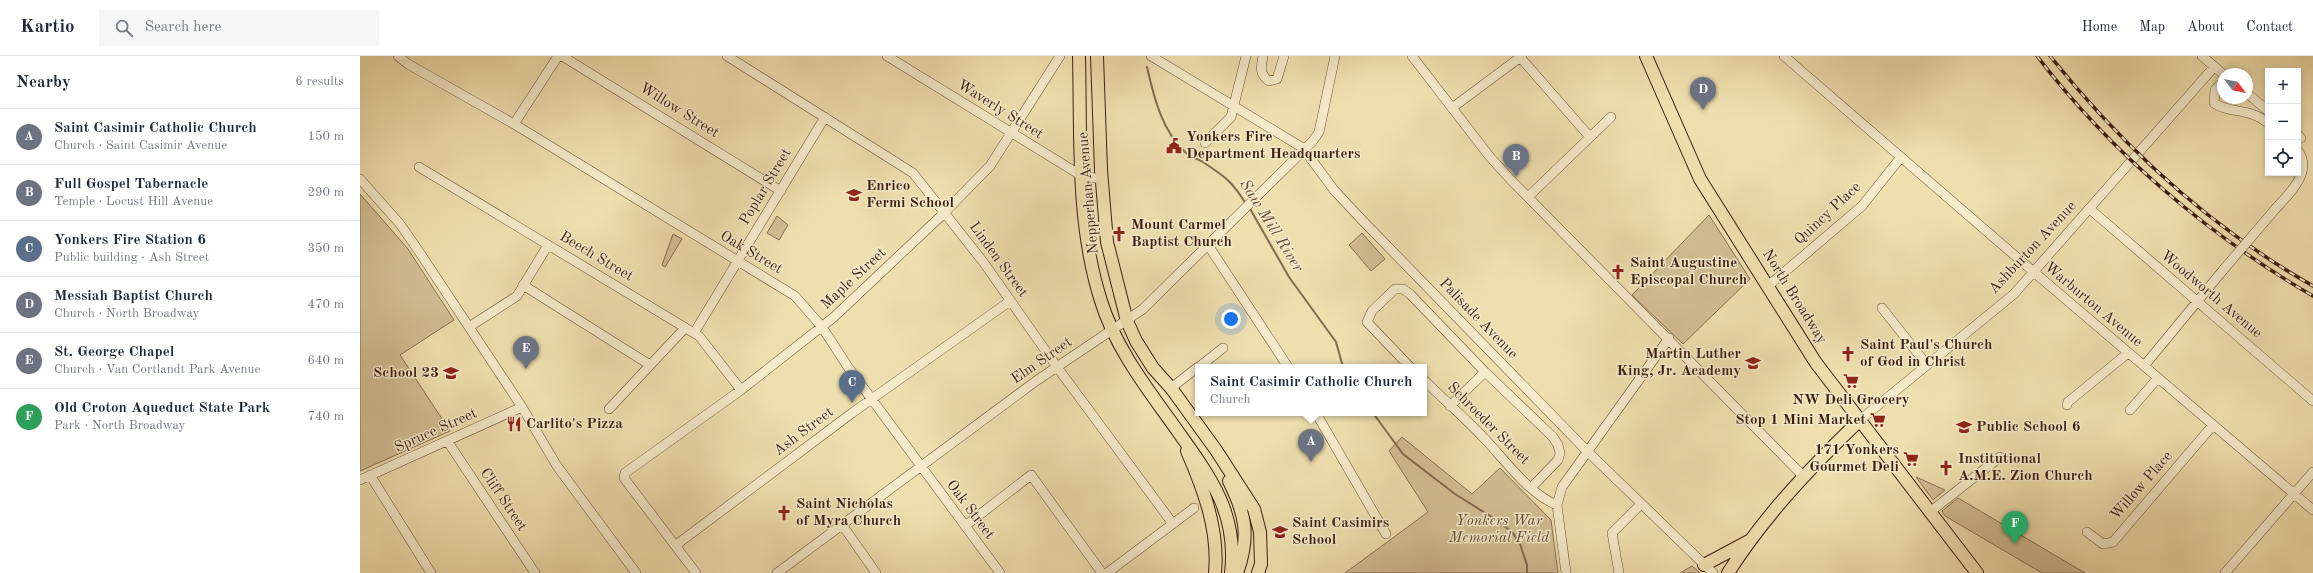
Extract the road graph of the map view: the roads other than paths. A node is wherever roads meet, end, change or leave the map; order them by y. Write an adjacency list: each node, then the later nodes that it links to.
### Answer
1 (398, 56): 29 (street, Oak Street)
2 (558, 56): 29 (street)
3 (562, 56): 42 (street, Willow Street)
4 (727, 56): 26 (street, Linden Street)
5 (887, 56): 30 (street, Waverly Street)
6 (1060, 56): 30 (street, Maple Street)
7 (1079, 56): 38 (main road, Nepperhan Avenue)
8 (1097, 56): 41 (main road, Nepperhan Avenue)
9 (1151, 56): 23 (street)
10 (1246, 56): 23 (street)
11 (1263, 56): 12 (street)
12 (1284, 56)
13 (1335, 56): 33 (street)
14 (1412, 56): 24 (street)
15 (1646, 56): 51 (main road, North Broadway)
16 (1784, 56): 34 (street, Warburton Avenue)
17 (2202, 56): 19 (street)
18 (1521, 57): 24 (street); 31 (street)
19 (2214, 67): 20 (street); 44 (street, Ashburton Avenue)
20 (2217, 69)
21 (2217, 88): 28 (street)
22 (2253, 99): 25 (street)
23 (1234, 107): 32 (street); 33 (street)
24 (1452, 108): 43 (street)
25 (2265, 109)
26 (825, 117): 42 (street, Poplar Street); 45 (street, Linden Street)
27 (1611, 117): 31 (street)
28 (2265, 119)
29 (514, 124): 48 (street, Oak Street)
30 (1012, 133): 38 (street, Waverly Street); 45 (street, Maple Street)
31 (1589, 136): 43 (street)
32 (1205, 143)
33 (1303, 148): 47 (street, Elm Street); 90 (street, Palisade Avenue)
34 (1901, 157): 49 (street, Warburton Avenue); 51 (street, Quincy Place)
35 (2301, 157): 37 (street, bridge)
36 (419, 167): 46 (street, Beech Street)
37 (2301, 168)
38 (1082, 176): 41 (street, Waverly Street); 59 (main road, Nepperhan Avenue)
39 (2300, 176): 53 (street, bridge)
40 (360, 179): 56 (street)
41 (1102, 179): 55 (main road, Nepperhan Avenue)
42 (781, 191): 48 (street, Poplar Street)
43 (1528, 197): 61 (street)
44 (2090, 210): 49 (street, Ashburton Avenue); 53 (street, Woodworth Avenue)
45 (945, 212): 52 (street, Linden Street); 57 (street, Maple Street)
46 (548, 245): 50 (street); 58 (street, Beech Street)
47 (1208, 245): 55 (street, Elm Street); 65 (street)
48 (737, 262): 57 (street, Oak Street); 60 (street, Poplar Street)
49 (2035, 273): 63 (street, Warburton Avenue); 68 (street, Ashburton Avenue)
50 (523, 285): 56 (street); 67 (street)
51 (1768, 286): 85 (main road, North Broadway)
52 (1010, 301): 70 (street, Linden Street); 77 (street, Ash Street)
53 (2197, 302): 69 (street); 78 (street, Woodworth Avenue)
54 (1882, 308): 68 (street)
55 (1127, 321): 59 (street, Elm Street); 75 (main road, Nepperhan Avenue)
56 (470, 327): 81 (street)
57 (822, 327): 76 (street, Maple Street); 77 (street, Oak Street)
58 (685, 328): 60 (street, Beech Street); 67 (street)
59 (1112, 330): 70 (street, Elm Street); 88 (main road, Nepperhan Avenue)
60 (694, 333): 76 (street, Beech Street)
61 (1669, 338): 90 (street); 95 (street)
62 (1223, 348): 64 (street)
63 (2128, 353): 69 (street, Warburton Avenue); 79 (street)
64 (1202, 364)
65 (1286, 364)
66 (1407, 364): 72 (street, Schroeder Street)
67 (650, 365): 82 (street)
68 (1927, 365): 85 (street, Ashburton Avenue)
69 (2144, 366): 73 (street, Warburton Avenue)
70 (1057, 367): 92 (street, Elm Street); 104 (street, Linden Street)
71 (1195, 369): 75 (street)
72 (1485, 372): 80 (street); 97 (street, Schroeder Street)
73 (2158, 378): 83 (street); 86 (street, Warburton Avenue)
74 (1427, 383): 80 (street, Schroeder Street)
75 (1171, 388): 87 (main road, Nepperhan Avenue)
76 (741, 390): 110 (street, Maple Street)
77 (872, 399): 92 (street, Oak Street); 110 (street, Ash Street)
78 (2313, 401)
79 (2066, 405)
80 (1450, 406): 97 (street, Schroeder Street)
81 (522, 407): 89 (street, Spruce Street); 114 (street)
82 (609, 409)
83 (2130, 410)
84 (1318, 416): 108 (street)
85 (1860, 420): 95 (main road, Ashburton Avenue); 103 (main road, North Broadway)
86 (2213, 425): 98 (street, Warburton Avenue); 107 (street, Willow Place)
87 (1204, 432): 123 (main road); 124 (main road, Nepperhan Avenue)
88 (1180, 434): 121 (main road); 122 (main road, Nepperhan Avenue)
89 (448, 442): 94 (street, Spruce Street); 113 (street, Cliff Street)
90 (1588, 452): 99 (street, Palisade Avenue); 100 (street)
91 (2000, 457): 103 (street)
92 (922, 468): 105 (street, Elm Street); 106 (street, Oak Street)
93 (2313, 472): 98 (street)
94 (370, 475): 96 (street, Spruce Street); 112 (street)
95 (1803, 476): 109 (main road, Ashburton Avenue)
96 (360, 480)
97 (1531, 488): 100 (street, Schroeder Street)
98 (2294, 493): 102 (street, Warburton Avenue); 129 (street)
99 (1642, 504): 111 (street, Palisade Avenue); 126 (street)
100 (1557, 505): 125 (street)
101 (1194, 508): 104 (street)
102 (2313, 510)
103 (1930, 512): 128 (main road, North Broadway)
104 (1173, 524): 120 (street)
105 (843, 526): 116 (street, Elm Street); 117 (street)
106 (965, 526): 118 (street, Oak Street); 119 (street)
107 (2087, 532)
108 (1386, 534)
109 (1752, 539): 111 (main road); 127 (main road, Ashburton Avenue)
110 (676, 545): 115 (street)
111 (1709, 569)
112 (431, 573)
113 (535, 573)
114 (636, 573)
115 (696, 573)
116 (777, 573)
117 (876, 573)
118 (1000, 573)
119 (1102, 573)
120 (1107, 573)
121 (1215, 573)
122 (1231, 573)
123 (1237, 573)
124 (1258, 573)
125 (1566, 573)
126 (1619, 573)
127 (1728, 573)
128 (1977, 573)
129 (2225, 573)

